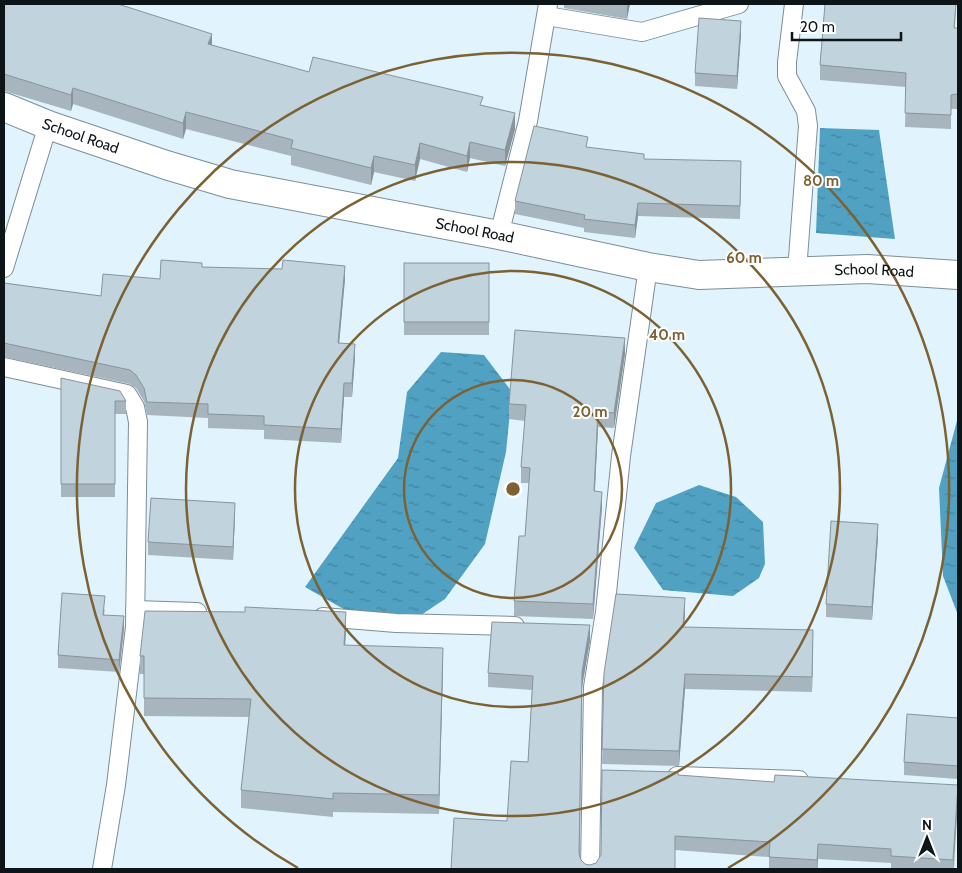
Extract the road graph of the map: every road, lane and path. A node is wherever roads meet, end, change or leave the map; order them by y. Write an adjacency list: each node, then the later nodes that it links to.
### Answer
1 (740, 4): 3 (lane)
2 (794, 4): 9 (lane)
3 (547, 10): 6 (lane)
4 (4, 107): 5 (street, School Road)
5 (48, 125): 6 (street, School Road); 8 (lane)
6 (499, 235): 7 (street, School Road)
7 (648, 267): 9 (street, School Road); 17 (lane)
8 (4, 268)
9 (797, 272): 10 (street, School Road)
10 (958, 275)
11 (4, 367): 12 (lane)
12 (136, 610): 13 (lane); 22 (lane)
13 (211, 613)
14 (306, 616): 15 (lane)
15 (536, 627)
16 (583, 629): 17 (lane)
17 (602, 630): 18 (lane)
18 (592, 774): 19 (lane); 23 (lane)
19 (612, 774)
20 (661, 776): 21 (lane)
21 (820, 781)
22 (102, 869)
23 (590, 869)

